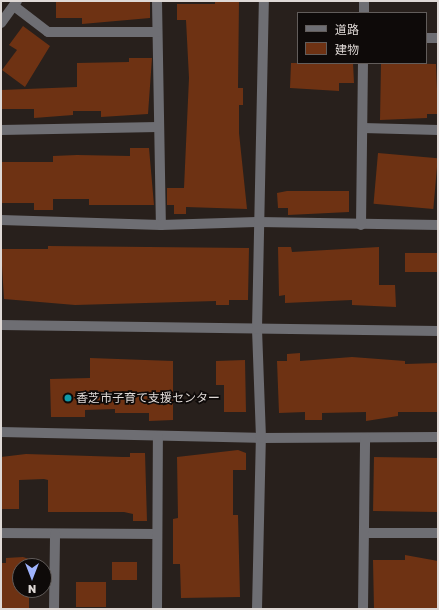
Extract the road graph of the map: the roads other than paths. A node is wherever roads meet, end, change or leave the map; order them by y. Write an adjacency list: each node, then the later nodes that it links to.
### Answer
1 (157, 1): 7 (street)
2 (264, 1): 16 (street)
3 (364, 1): 5 (street)
4 (16, 4): 6 (street); 7 (street)
5 (364, 12)
6 (1, 23)
7 (157, 32): 11 (street)
8 (427, 38): 9 (street)
9 (438, 38)
10 (363, 64): 12 (street)
11 (158, 127): 13 (street); 17 (street)
12 (363, 128): 14 (street); 18 (street)
13 (1, 130)
14 (438, 130)
15 (1, 220): 17 (street)
16 (259, 222): 17 (street); 18 (street); 21 (street)
17 (161, 225)
18 (361, 225): 19 (street)
19 (438, 225)
20 (1, 325): 21 (street)
21 (257, 329): 22 (street); 25 (street)
22 (438, 331)
23 (1, 432): 24 (street)
24 (158, 436): 25 (street); 32 (street)
25 (260, 438): 26 (street); 35 (street)
26 (365, 438): 27 (street); 29 (street)
27 (438, 438)
28 (1, 533): 31 (street)
29 (365, 533): 30 (street); 36 (street)
30 (438, 533)
31 (55, 534): 32 (street); 33 (street)
32 (158, 534): 34 (street)
33 (54, 609)
34 (157, 609)
35 (257, 609)
36 (363, 609)

